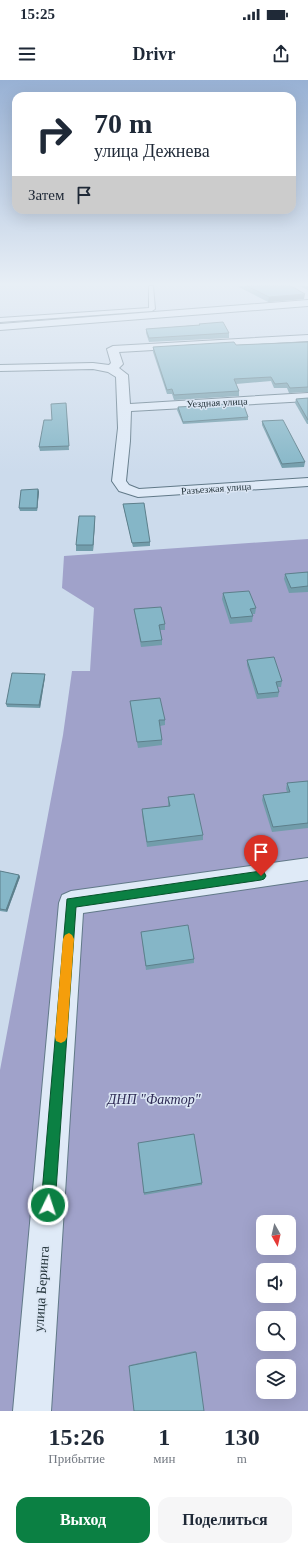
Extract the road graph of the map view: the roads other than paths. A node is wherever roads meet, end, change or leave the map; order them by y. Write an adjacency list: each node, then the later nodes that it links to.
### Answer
1 (129, 348): 3 (street)
2 (0, 368): 3 (street)
3 (111, 369): 5 (street)
4 (308, 397): 5 (street, Уездная улица)
5 (125, 408): 6 (street, Разъезжая улица)
6 (308, 482)
7 (308, 869): 8 (street, улица Беринга)
8 (32, 1411)

